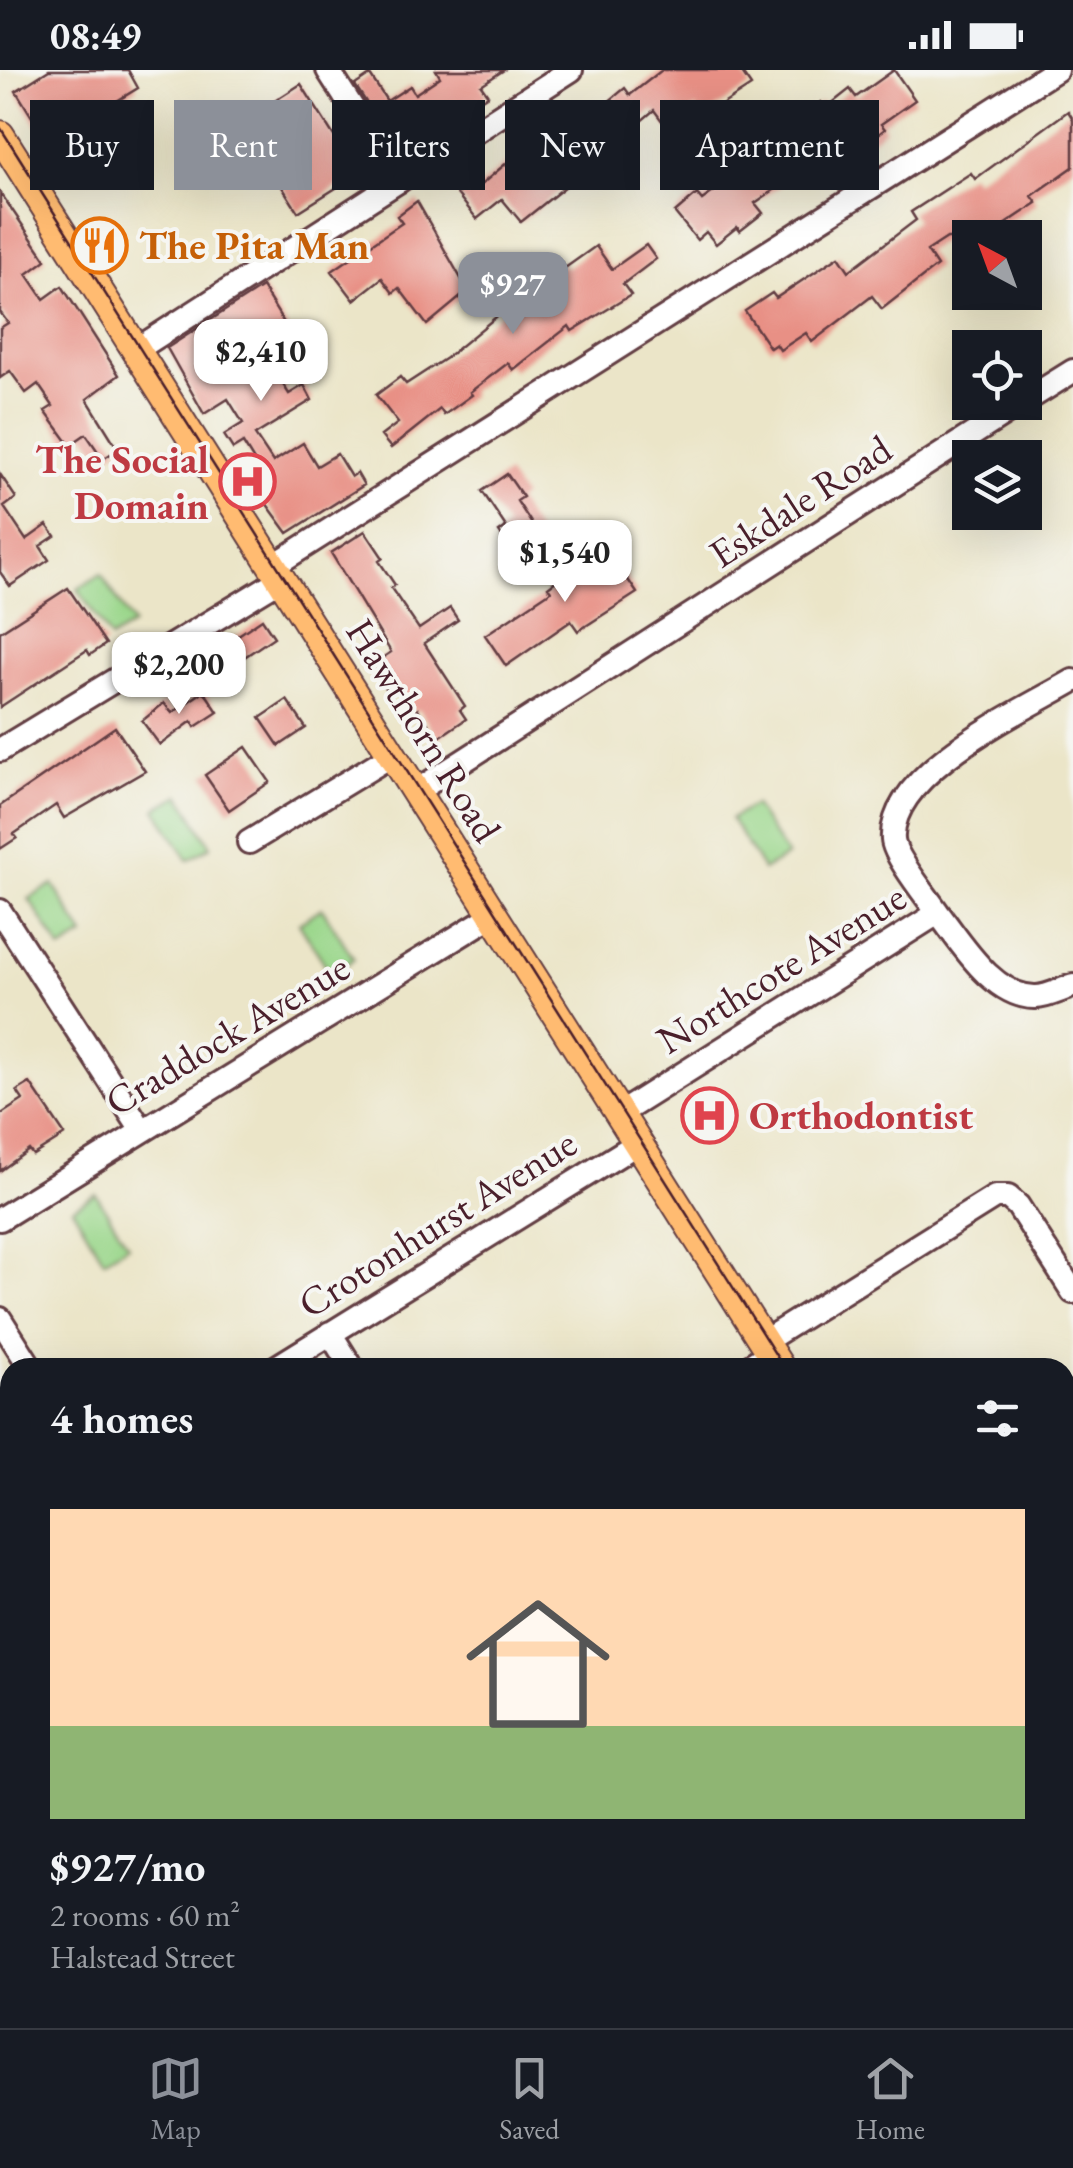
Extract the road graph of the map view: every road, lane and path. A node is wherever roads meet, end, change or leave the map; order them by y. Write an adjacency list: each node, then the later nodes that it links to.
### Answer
1 (328, 70): 4 (street)
2 (571, 70): 5 (street)
3 (1056, 70): 12 (street)
4 (347, 100)
5 (485, 125)
6 (0, 135): 8 (main road, Hawthorn Road)
7 (384, 190): 8 (street)
8 (136, 350): 12 (main road, Hawthorn Road)
9 (1073, 371): 10 (street, Eskdale Road)
10 (1042, 391)
11 (996, 420): 16 (street, Eskdale Road)
12 (277, 572): 14 (street); 15 (main road, Hawthorn Road)
13 (1073, 680): 19 (street)
14 (0, 750)
15 (392, 754): 16 (main road, Hawthorn Road); 17 (street)
16 (416, 792): 20 (main road, Hawthorn Road)
17 (250, 842)
18 (0, 911): 23 (street)
19 (938, 912): 21 (street, Northcote Avenue); 22 (street, Northcote Avenue)
20 (494, 915): 22 (main road, Hawthorn Road); 23 (street, Craddock Avenue)
21 (1073, 986)
22 (619, 1114): 24 (main road, Hawthorn Road)
23 (141, 1129): 25 (street, Craddock Avenue)
24 (638, 1143): 28 (street, Crotonhurst Avenue); 32 (main road, Hawthorn Road)
25 (0, 1219)
26 (1069, 1277): 32 (street)
27 (0, 1319): 29 (street)
28 (330, 1333): 30 (street, Crotonhurst Avenue); 31 (street)
29 (25, 1358)
30 (290, 1358)
31 (346, 1358)
32 (765, 1358)

